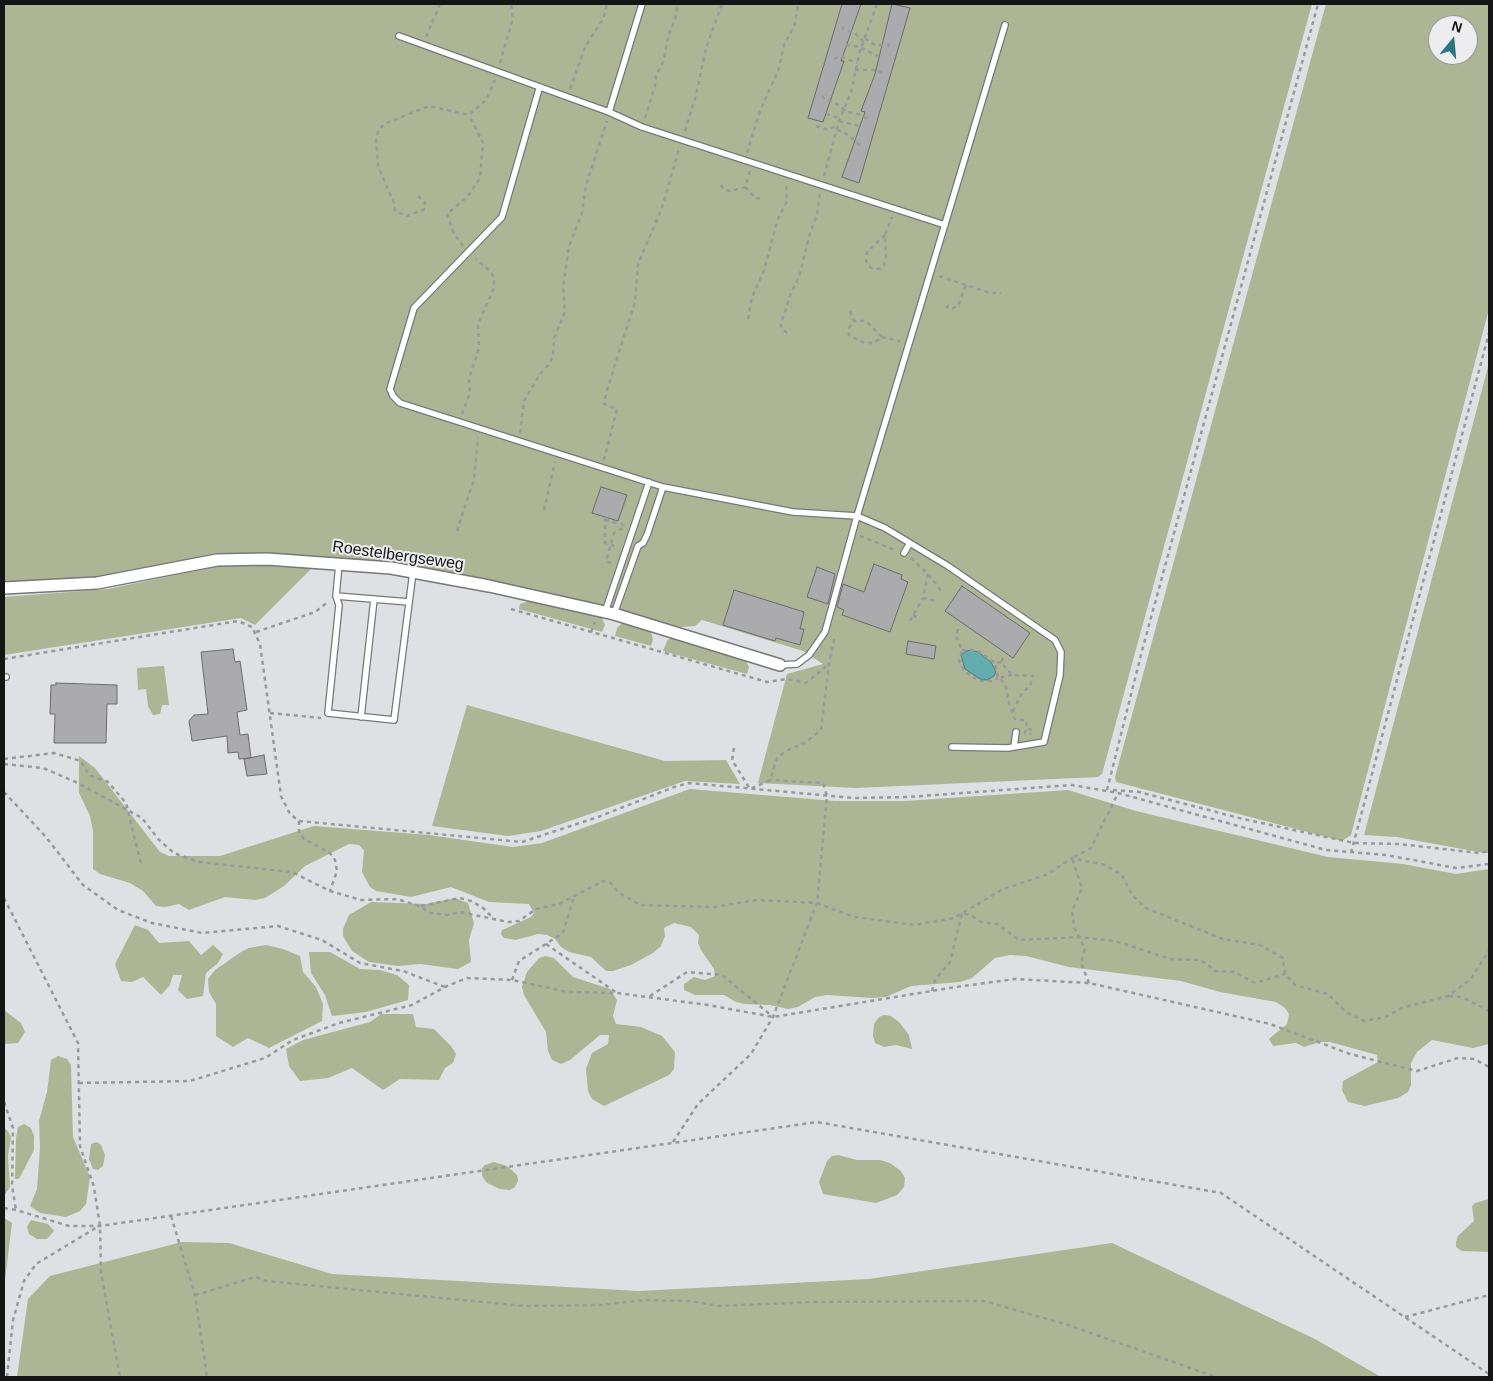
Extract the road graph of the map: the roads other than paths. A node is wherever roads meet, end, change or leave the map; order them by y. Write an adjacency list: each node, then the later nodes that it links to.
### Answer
1 (642, 4): 5 (lane)
2 (1005, 25): 6 (lane)
3 (399, 36): 4 (lane)
4 (539, 89): 5 (lane); 7 (lane)
5 (609, 112): 6 (lane)
6 (945, 225): 9 (lane)
7 (649, 482): 8 (lane); 18 (lane)
8 (663, 487): 9 (lane); 18 (lane)
9 (857, 516): 10 (lane); 19 (lane)
10 (910, 543): 11 (lane); 23 (lane)
11 (904, 554)
12 (340, 564): 13 (street, Roestelbergseweg); 14 (street, Roestelbergseweg); 15 (lane)
13 (413, 572): 17 (lane); 18 (street, Roestelbergseweg)
14 (4, 588)
15 (336, 596): 16 (lane); 20 (lane)
16 (374, 599): 17 (lane); 20 (lane)
17 (409, 602): 20 (lane)
18 (610, 613): 19 (street, Roestelbergseweg)
19 (780, 665)
20 (361, 717)
21 (1016, 732): 23 (lane)
22 (952, 746): 23 (lane)
23 (1014, 747)

